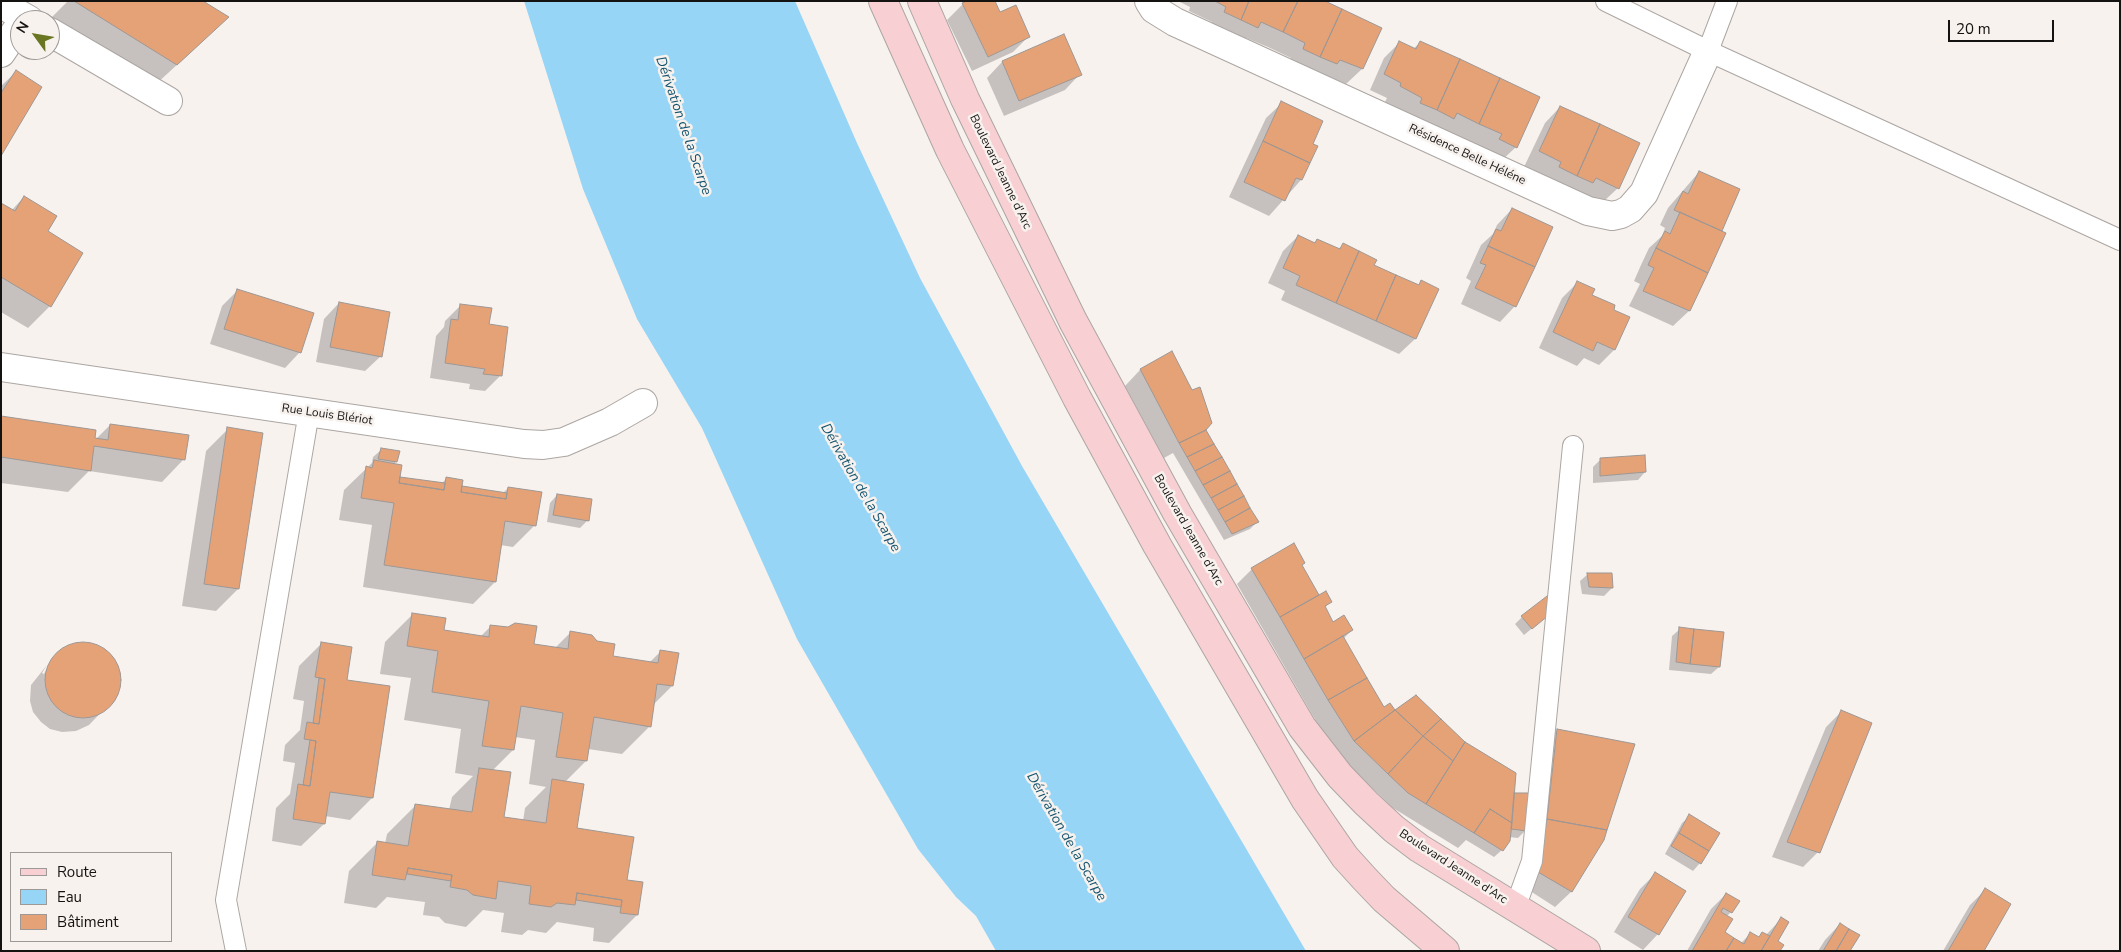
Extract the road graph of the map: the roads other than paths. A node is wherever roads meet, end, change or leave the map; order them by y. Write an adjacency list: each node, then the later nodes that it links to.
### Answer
1 (883, 1): 11 (main road)
2 (892, 1): 11 (main road)
3 (922, 1): 18 (main road, Boulevard Jeanne d'Arc)
4 (1149, 1): 9 (street, Résidence Belle Héléne)
5 (1606, 1): 9 (lane)
6 (1727, 1): 9 (lane)
7 (60, 38): 12 (street)
8 (10, 41): 10 (street)
9 (1708, 50): 13 (lane)
10 (1, 54)
11 (908, 56): 20 (main road)
12 (168, 101)
13 (2120, 240)
14 (1, 367): 16 (street, Rue Louis Blériot)
15 (643, 403): 16 (street, Rue Louis Blériot)
16 (309, 412): 19 (lane)
17 (1573, 446): 18 (lane)
18 (1515, 908): 21 (main road, Boulevard Jeanne d'Arc)
19 (236, 951)
20 (1445, 951)
21 (1586, 951)

